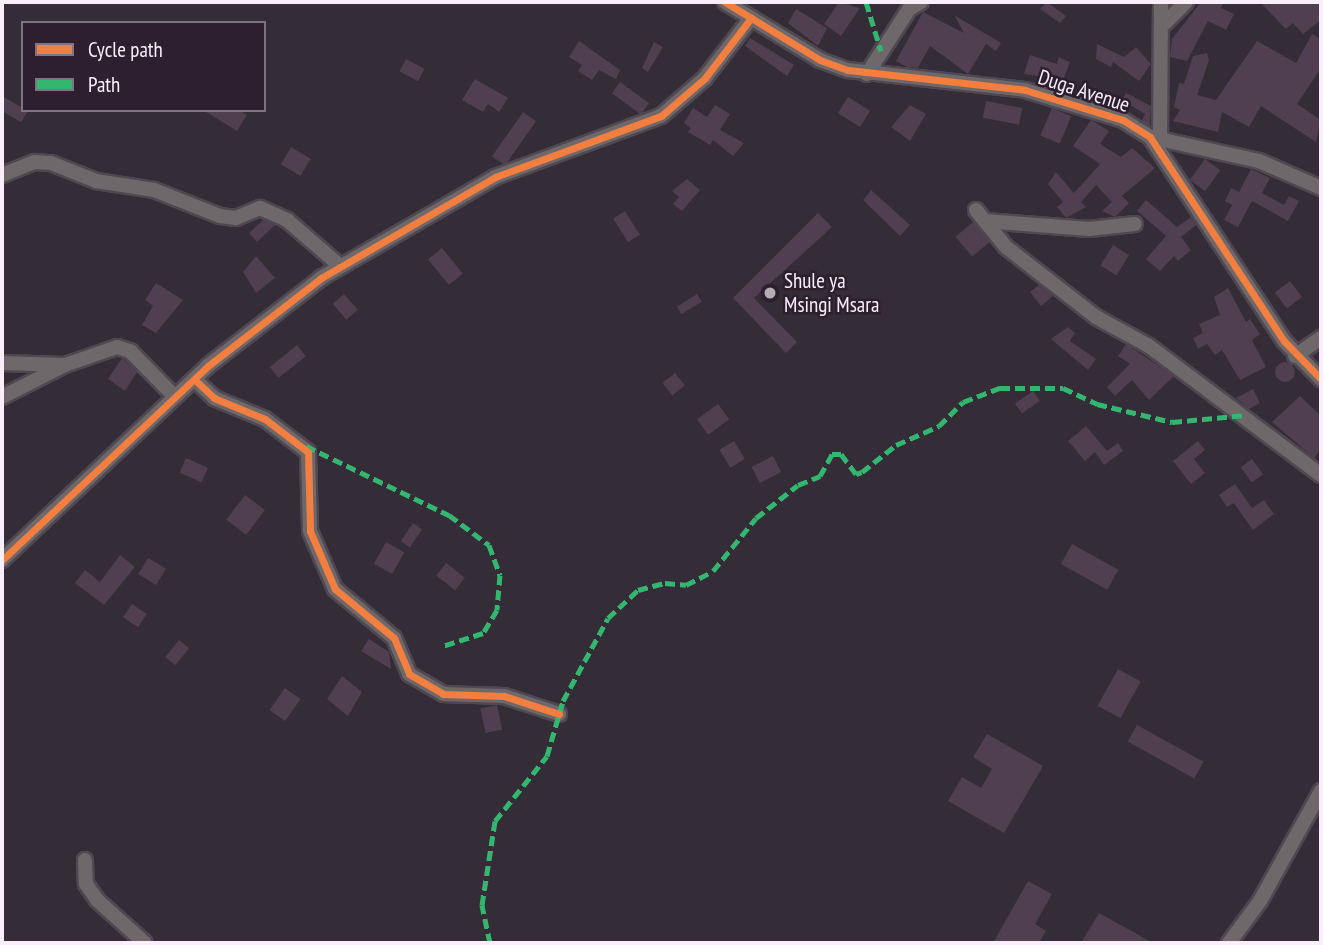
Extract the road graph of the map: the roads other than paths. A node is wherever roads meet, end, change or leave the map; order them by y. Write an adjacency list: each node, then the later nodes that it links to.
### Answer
1 (725, 2): 5 (street, Duga Avenue)
2 (921, 2): 7 (street)
3 (1161, 2): 6 (street)
4 (1186, 2): 6 (street)
5 (751, 18): 7 (street, Duga Avenue); 12 (street)
6 (1165, 23): 8 (street)
7 (867, 74): 8 (street, Duga Avenue)
8 (1155, 140): 10 (street); 14 (street, Duga Avenue)
9 (2, 175): 12 (street)
10 (1321, 188)
11 (1135, 224): 21 (street)
12 (339, 265): 18 (street)
13 (1321, 338): 14 (street)
14 (1295, 356): 17 (street, Duga Avenue)
15 (2, 363): 16 (street)
16 (65, 365): 19 (street); 20 (street)
17 (1321, 379)
18 (195, 380): 20 (street); 23 (street)
19 (2, 397)
20 (175, 397): 22 (street)
21 (1321, 475)
22 (2, 560)
23 (559, 714)
24 (1321, 791): 27 (street)
25 (85, 860): 26 (street)
26 (145, 943)
27 (1229, 943)

